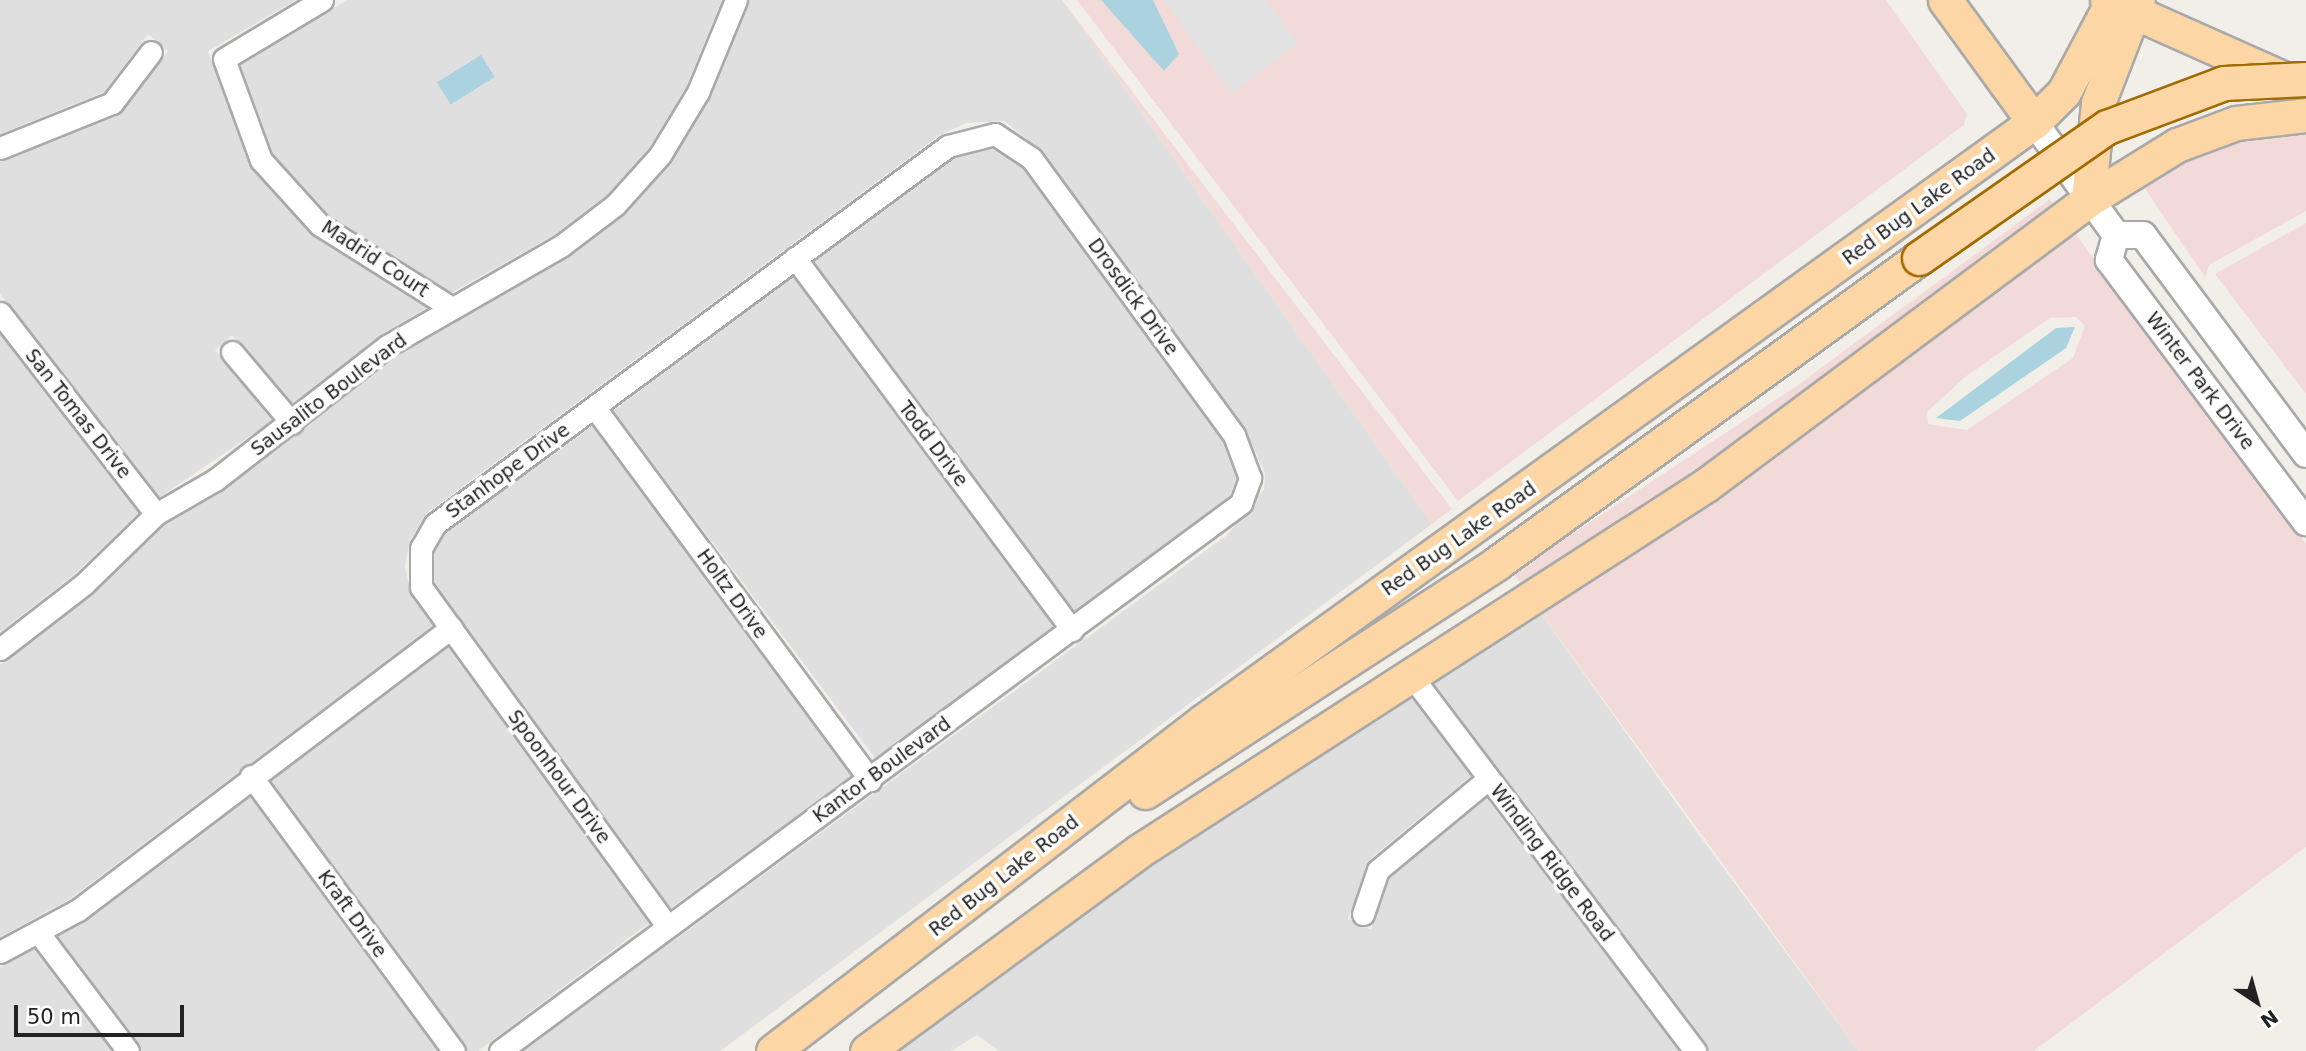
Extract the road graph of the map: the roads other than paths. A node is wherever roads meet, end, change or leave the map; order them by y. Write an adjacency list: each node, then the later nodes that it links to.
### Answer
1 (321, 0): 15 (street, Madrid Court)
2 (736, 0): 15 (street, Sausalito Boulevard)
3 (1945, 0): 9 (main road)
4 (2121, 3): 7 (main road); 9 (main road, Red Bug Lake Road); 12 (main road)
5 (151, 52): 11 (street)
6 (2306, 79): 35 (main road, bridge)
7 (2306, 87)
8 (2306, 115): 12 (main road)
9 (2034, 122): 12 (street); 35 (main road, Red Bug Lake Road)
10 (995, 134): 14 (street, Stanhope Drive); 21 (street, Drosdick Drive)
11 (0, 148)
12 (2088, 200): 13 (street); 27 (main road)
13 (2116, 235): 20 (street); 23 (street, Winter Park Drive)
14 (795, 258): 18 (street, Stanhope Drive); 25 (street, Todd Drive)
15 (452, 308): 19 (street, Sausalito Boulevard)
16 (0, 313): 22 (street, San Tomas Drive)
17 (232, 352): 19 (street)
18 (595, 408): 24 (street, Stanhope Drive); 30 (street, Holtz Drive)
19 (292, 423): 22 (street, Sausalito Boulevard)
20 (2306, 454)
21 (1250, 478): 25 (street, Kantor Boulevard)
22 (156, 514): 26 (street, Sausalito Boulevard)
23 (2306, 522)
24 (450, 628): 28 (street); 32 (street, Spoonhour Drive)
25 (1072, 630): 30 (street, Kantor Boulevard)
26 (0, 649)
27 (1410, 674): 29 (street, Winding Ridge Road); 40 (main road)
28 (251, 776): 33 (street); 37 (street, Kraft Drive)
29 (1488, 779): 31 (street); 41 (street, Winding Ridge Road)
30 (870, 780): 32 (street, Kantor Boulevard)
31 (1363, 914)
32 (667, 926): 38 (street, Kantor Boulevard)
33 (38, 932): 34 (street); 36 (street)
34 (0, 951)
35 (874, 976): 39 (main road, Red Bug Lake Road)
36 (128, 1051)
37 (454, 1051)
38 (500, 1051)
39 (773, 1051)
40 (867, 1051)
41 (1695, 1051)

